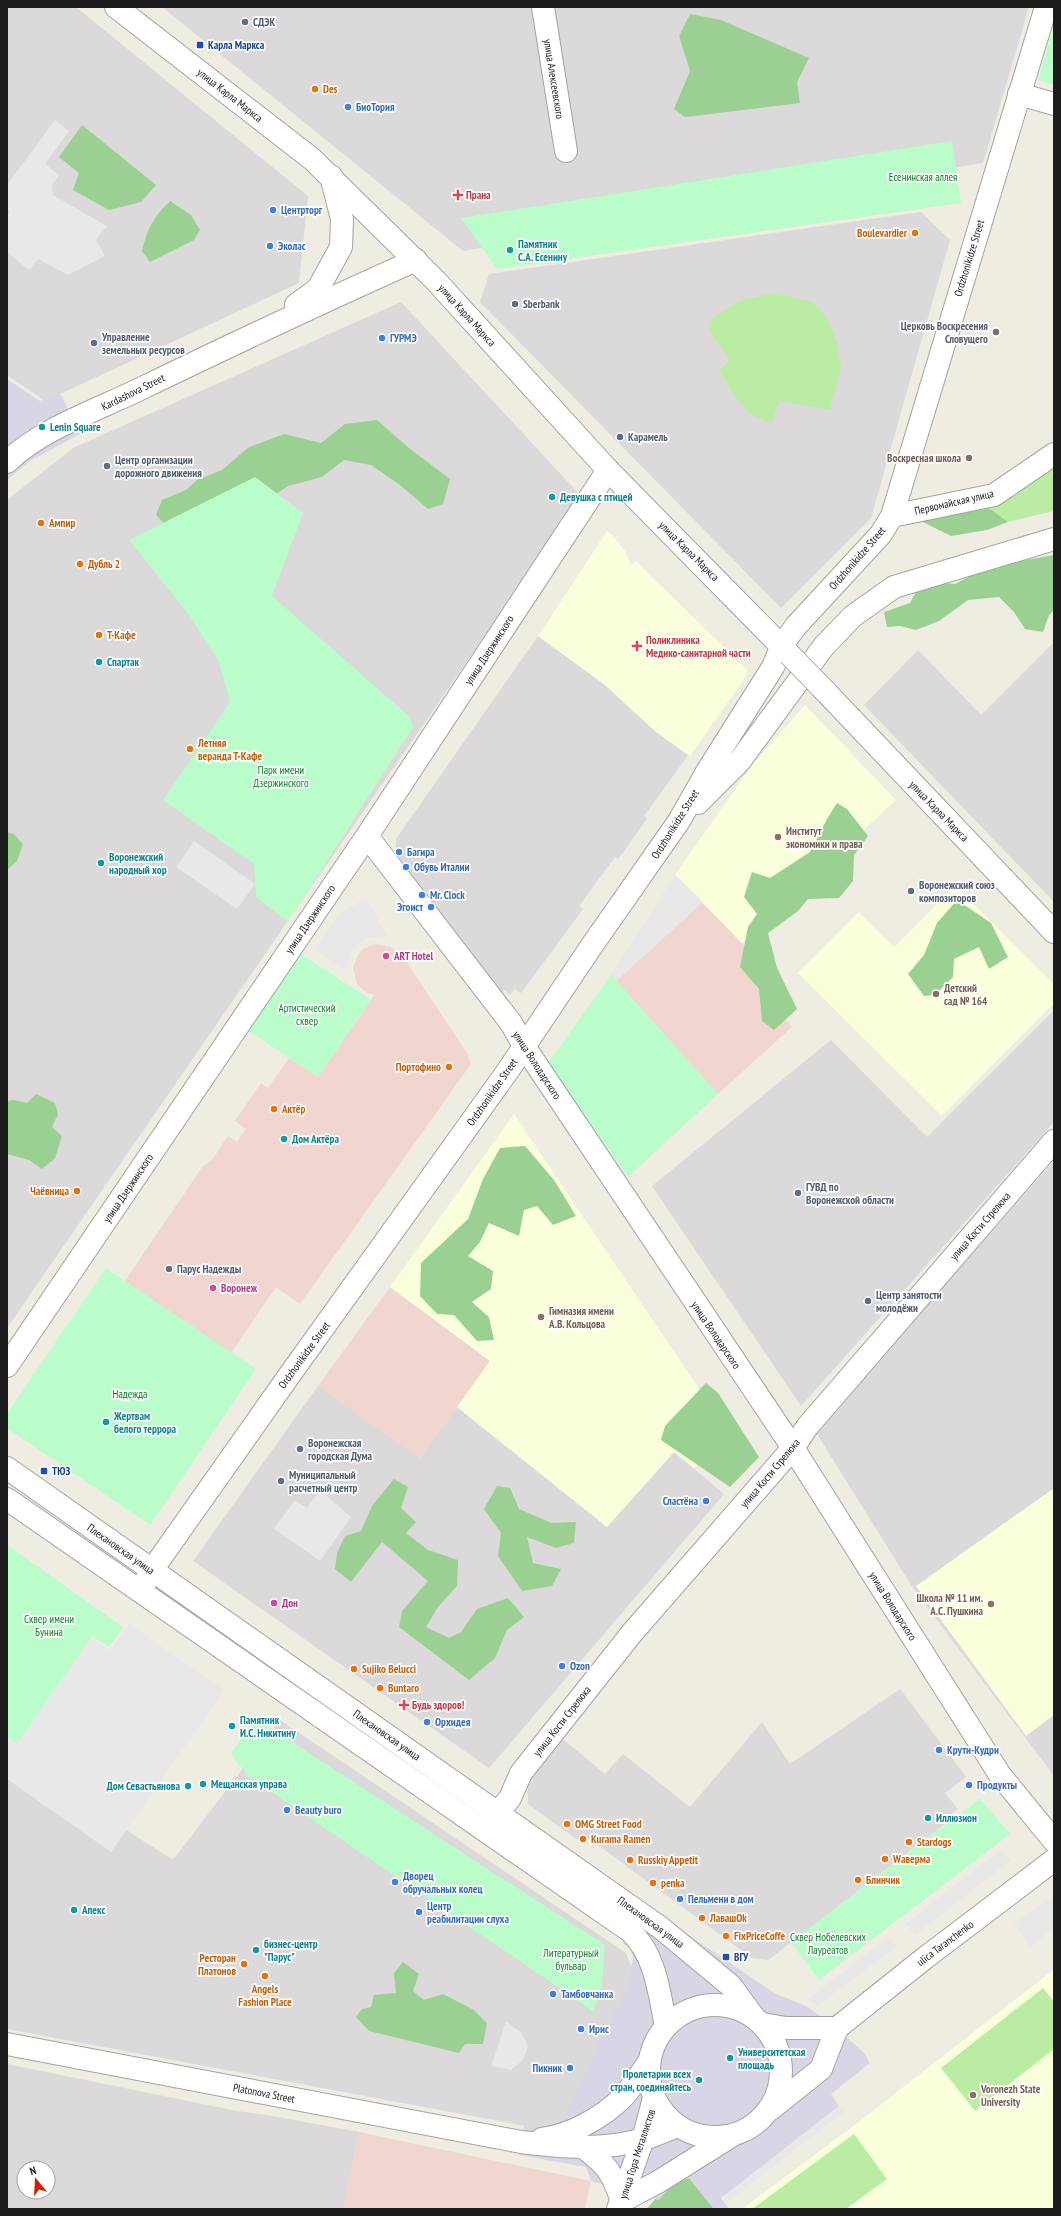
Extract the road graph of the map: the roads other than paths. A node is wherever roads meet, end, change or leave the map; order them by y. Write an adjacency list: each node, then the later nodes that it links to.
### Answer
1 (116, 7): 7 (street, улица Карла Маркса)
2 (543, 7): 6 (street, улица Алексеевского)
3 (1046, 7): 4 (street, Ordzhonikidze Street)
4 (1019, 94): 5 (street); 13 (street, Ordzhonikidze Street)
5 (1054, 104)
6 (566, 151)
7 (331, 176): 8 (street, улица Карла Маркса); 9 (street, Kardashova Street)
8 (416, 260): 9 (street, Kardashova Street); 12 (street, улица Карла Маркса)
9 (263, 329): 11 (street, Kardashova Street)
10 (1054, 454): 13 (street, Первомайская улица)
11 (7, 462)
12 (608, 470): 15 (street, улица Карла Маркса); 17 (street, улица Дзержинского)
13 (892, 516): 15 (street, Ordzhonikidze Street)
14 (1054, 539): 16 (street)
15 (786, 649): 16 (street, Ordzhonikidze Street); 18 (street, улица Карла Маркса, bridge)
16 (679, 821): 19 (street, Ordzhonikidze Street)
17 (367, 836): 19 (street, улица Володарского); 21 (street, улица Дзержинского)
18 (1054, 932)
19 (524, 1046): 22 (street, улица Володарского); 25 (street, Ordzhonikidze Street)
20 (1054, 1141): 22 (street, улица Кости Стрелюка)
21 (7, 1366)
22 (793, 1448): 27 (street, улица Кости Стрелюка); 29 (street, улица Володарского)
23 (7, 1468): 25 (street, Плехановская улица)
24 (7, 1499): 26 (street, Плехановская улица)
25 (152, 1570): 26 (street, Ordzhonikidze Street); 27 (street, Плехановская улица)
26 (140, 1592): 28 (street, Плехановская улица)
27 (497, 1813): 28 (street, улица Кости Стрелюка); 31 (street, Плехановская улица)
28 (484, 1830): 32 (street, Плехановская улица)
29 (1054, 1841)
30 (1054, 1860): 33 (street, ulica Taranchenko)
31 (757, 2020): 32 (street); 33 (street); 37 (street)
32 (666, 2026): 35 (street)
33 (837, 2028): 37 (street)
34 (7, 2044): 41 (street, Platonova Street)
35 (649, 2062): 36 (street); 41 (street, Platonova Street)
36 (654, 2098): 38 (street); 40 (street, улица Гора Металлистов)
37 (765, 2114): 39 (street)
38 (678, 2126): 39 (street); 40 (street, Platonova Street)
39 (736, 2134): 43 (street)
40 (643, 2139): 42 (street, Platonova Street); 43 (street, улица Гора Металлистов)
41 (522, 2142): 42 (street, Platonova Street)
42 (583, 2147): 43 (street)
43 (620, 2205)

